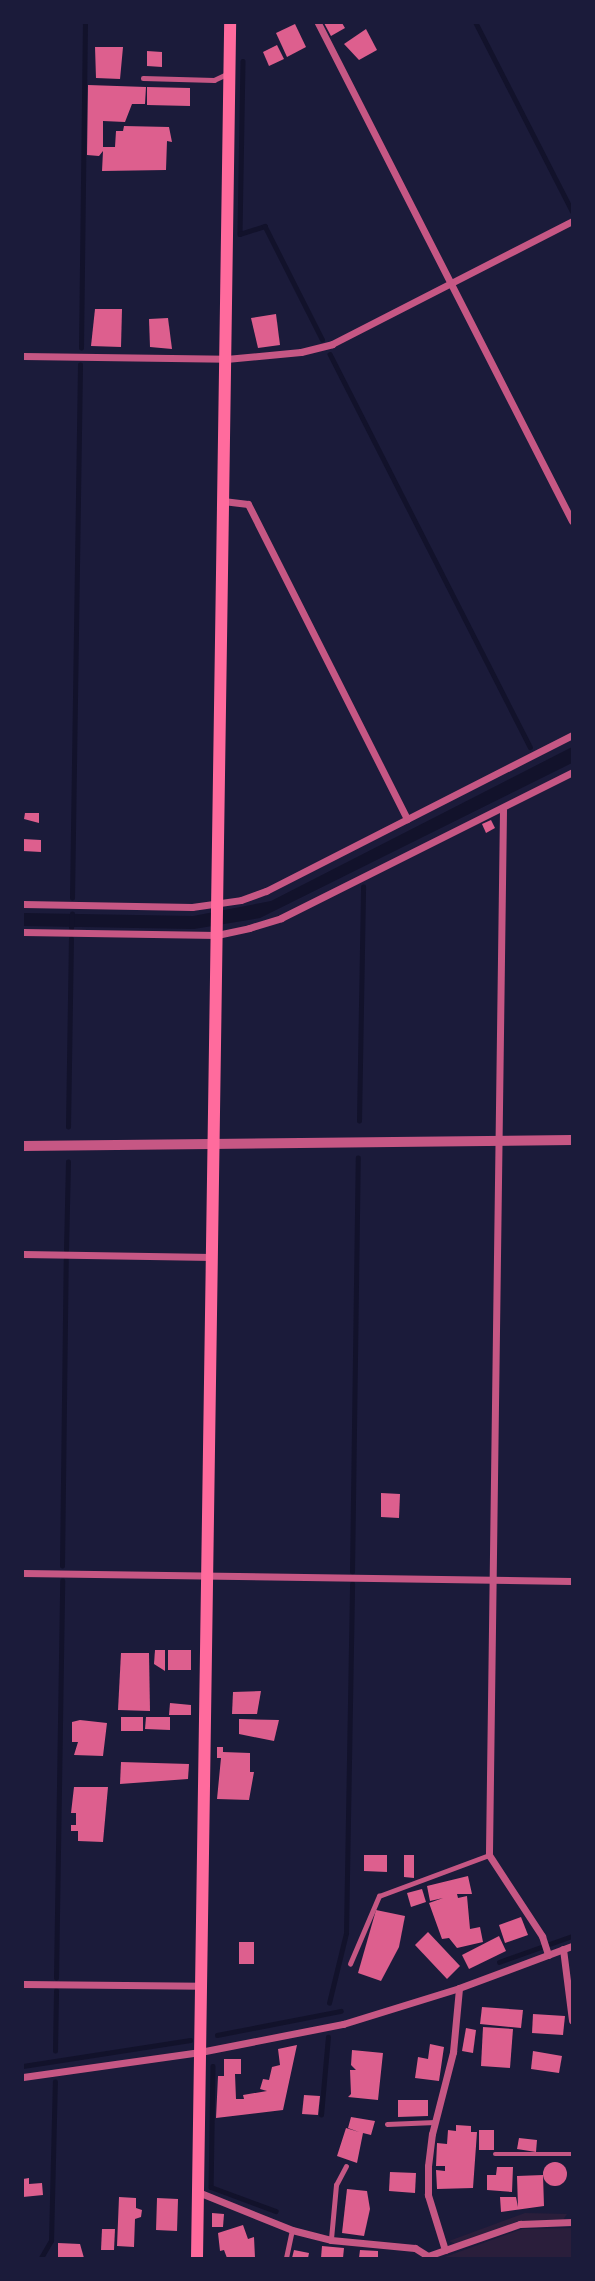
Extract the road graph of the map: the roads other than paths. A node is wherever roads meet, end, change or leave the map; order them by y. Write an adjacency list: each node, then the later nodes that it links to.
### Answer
1 (230, 23): 3 (main road)
2 (318, 23): 6 (street)
3 (229, 73): 4 (lane); 8 (main road)
4 (144, 78)
5 (572, 221): 6 (street)
6 (451, 283): 8 (street); 10 (street)
7 (23, 356): 8 (street)
8 (226, 359): 9 (main road)
9 (223, 501): 14 (street); 16 (main road)
10 (572, 521)
11 (572, 735): 14 (street)
12 (572, 772): 13 (street)
13 (503, 810): 18 (street); 19 (street)
14 (407, 819): 16 (street)
15 (23, 904): 16 (street)
16 (218, 906): 18 (main road)
17 (23, 932): 18 (street)
18 (218, 932): 21 (main road)
19 (499, 1139): 20 (street); 21 (street); 27 (street)
20 (572, 1140)
21 (214, 1144): 22 (street); 24 (main road)
22 (23, 1146)
23 (23, 1254): 24 (street)
24 (212, 1256): 26 (main road)
25 (23, 1573): 26 (street)
26 (208, 1576): 27 (street); 35 (main road)
27 (493, 1580): 28 (street); 29 (street)
28 (572, 1581)
29 (489, 1855): 32 (street); 33 (lane)
30 (572, 1946): 31 (street)
31 (563, 1949): 32 (street); 37 (street)
32 (547, 1952): 36 (street)
33 (350, 1964)
34 (23, 1984): 35 (street)
35 (201, 1986): 38 (main road)
36 (459, 1988): 38 (street); 40 (street)
37 (572, 2020)
38 (200, 2052): 39 (street); 45 (main road)
39 (23, 2077)
40 (436, 2122): 41 (lane); 49 (street)
41 (387, 2124)
42 (495, 2154): 43 (lane)
43 (572, 2154)
44 (346, 2166): 48 (lane)
45 (198, 2192): 47 (street); 51 (main road)
46 (572, 2222): 49 (street)
47 (292, 2230): 48 (street); 52 (lane)
48 (331, 2240): 50 (street)
49 (445, 2250): 50 (street)
50 (425, 2257)
51 (197, 2258)
52 (286, 2258)

